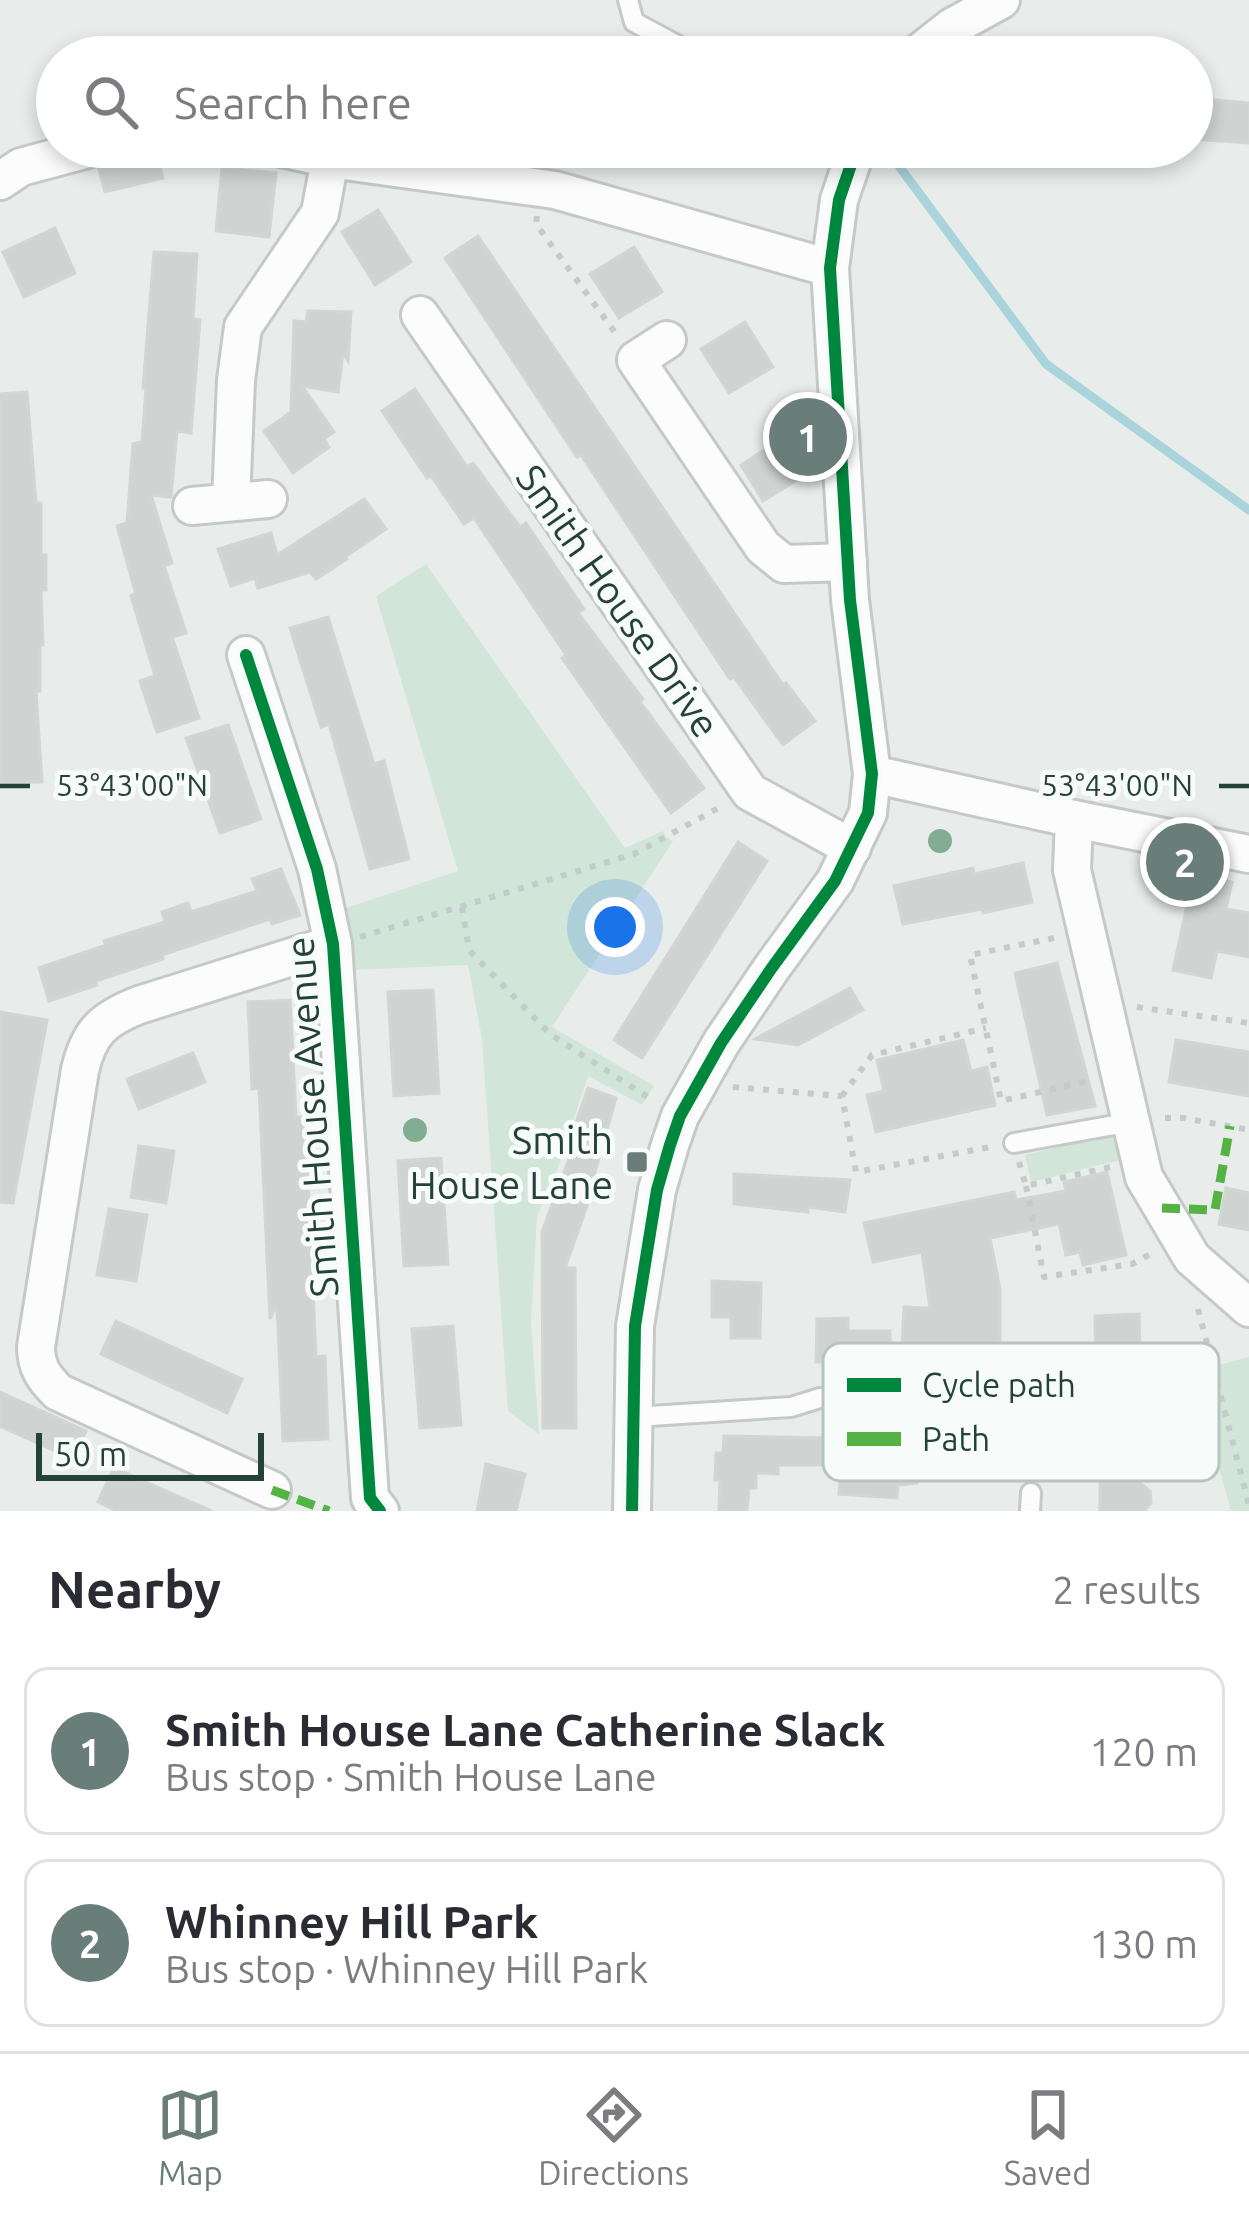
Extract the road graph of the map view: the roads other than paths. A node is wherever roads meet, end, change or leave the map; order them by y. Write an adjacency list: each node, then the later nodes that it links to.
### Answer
1 (628, 0): 3 (lane)
2 (1001, 0): 4 (street)
3 (660, 36)
4 (941, 36)
5 (36, 163): 9 (street)
6 (328, 168): 14 (street)
7 (395, 168): 10 (street)
8 (849, 168): 10 (street)
9 (0, 181)
10 (830, 268): 16 (street)
11 (420, 315): 20 (street, Smith House Drive)
12 (667, 340): 16 (street)
13 (268, 499): 14 (street)
14 (231, 502): 15 (street)
15 (192, 506)
16 (848, 562): 18 (street)
17 (246, 655): 22 (street, Smith House Avenue)
18 (872, 774): 19 (street); 20 (street)
19 (1074, 819): 21 (street); 23 (street)
20 (853, 848): 27 (street)
21 (1249, 854)
22 (334, 944): 28 (street); 29 (street, Smith House Avenue)
23 (1131, 1122): 24 (lane); 25 (street)
24 (1014, 1143)
25 (1249, 1308)
26 (823, 1399): 27 (lane)
27 (634, 1417): 30 (street)
28 (272, 1490)
29 (372, 1507)
30 (632, 1511)

